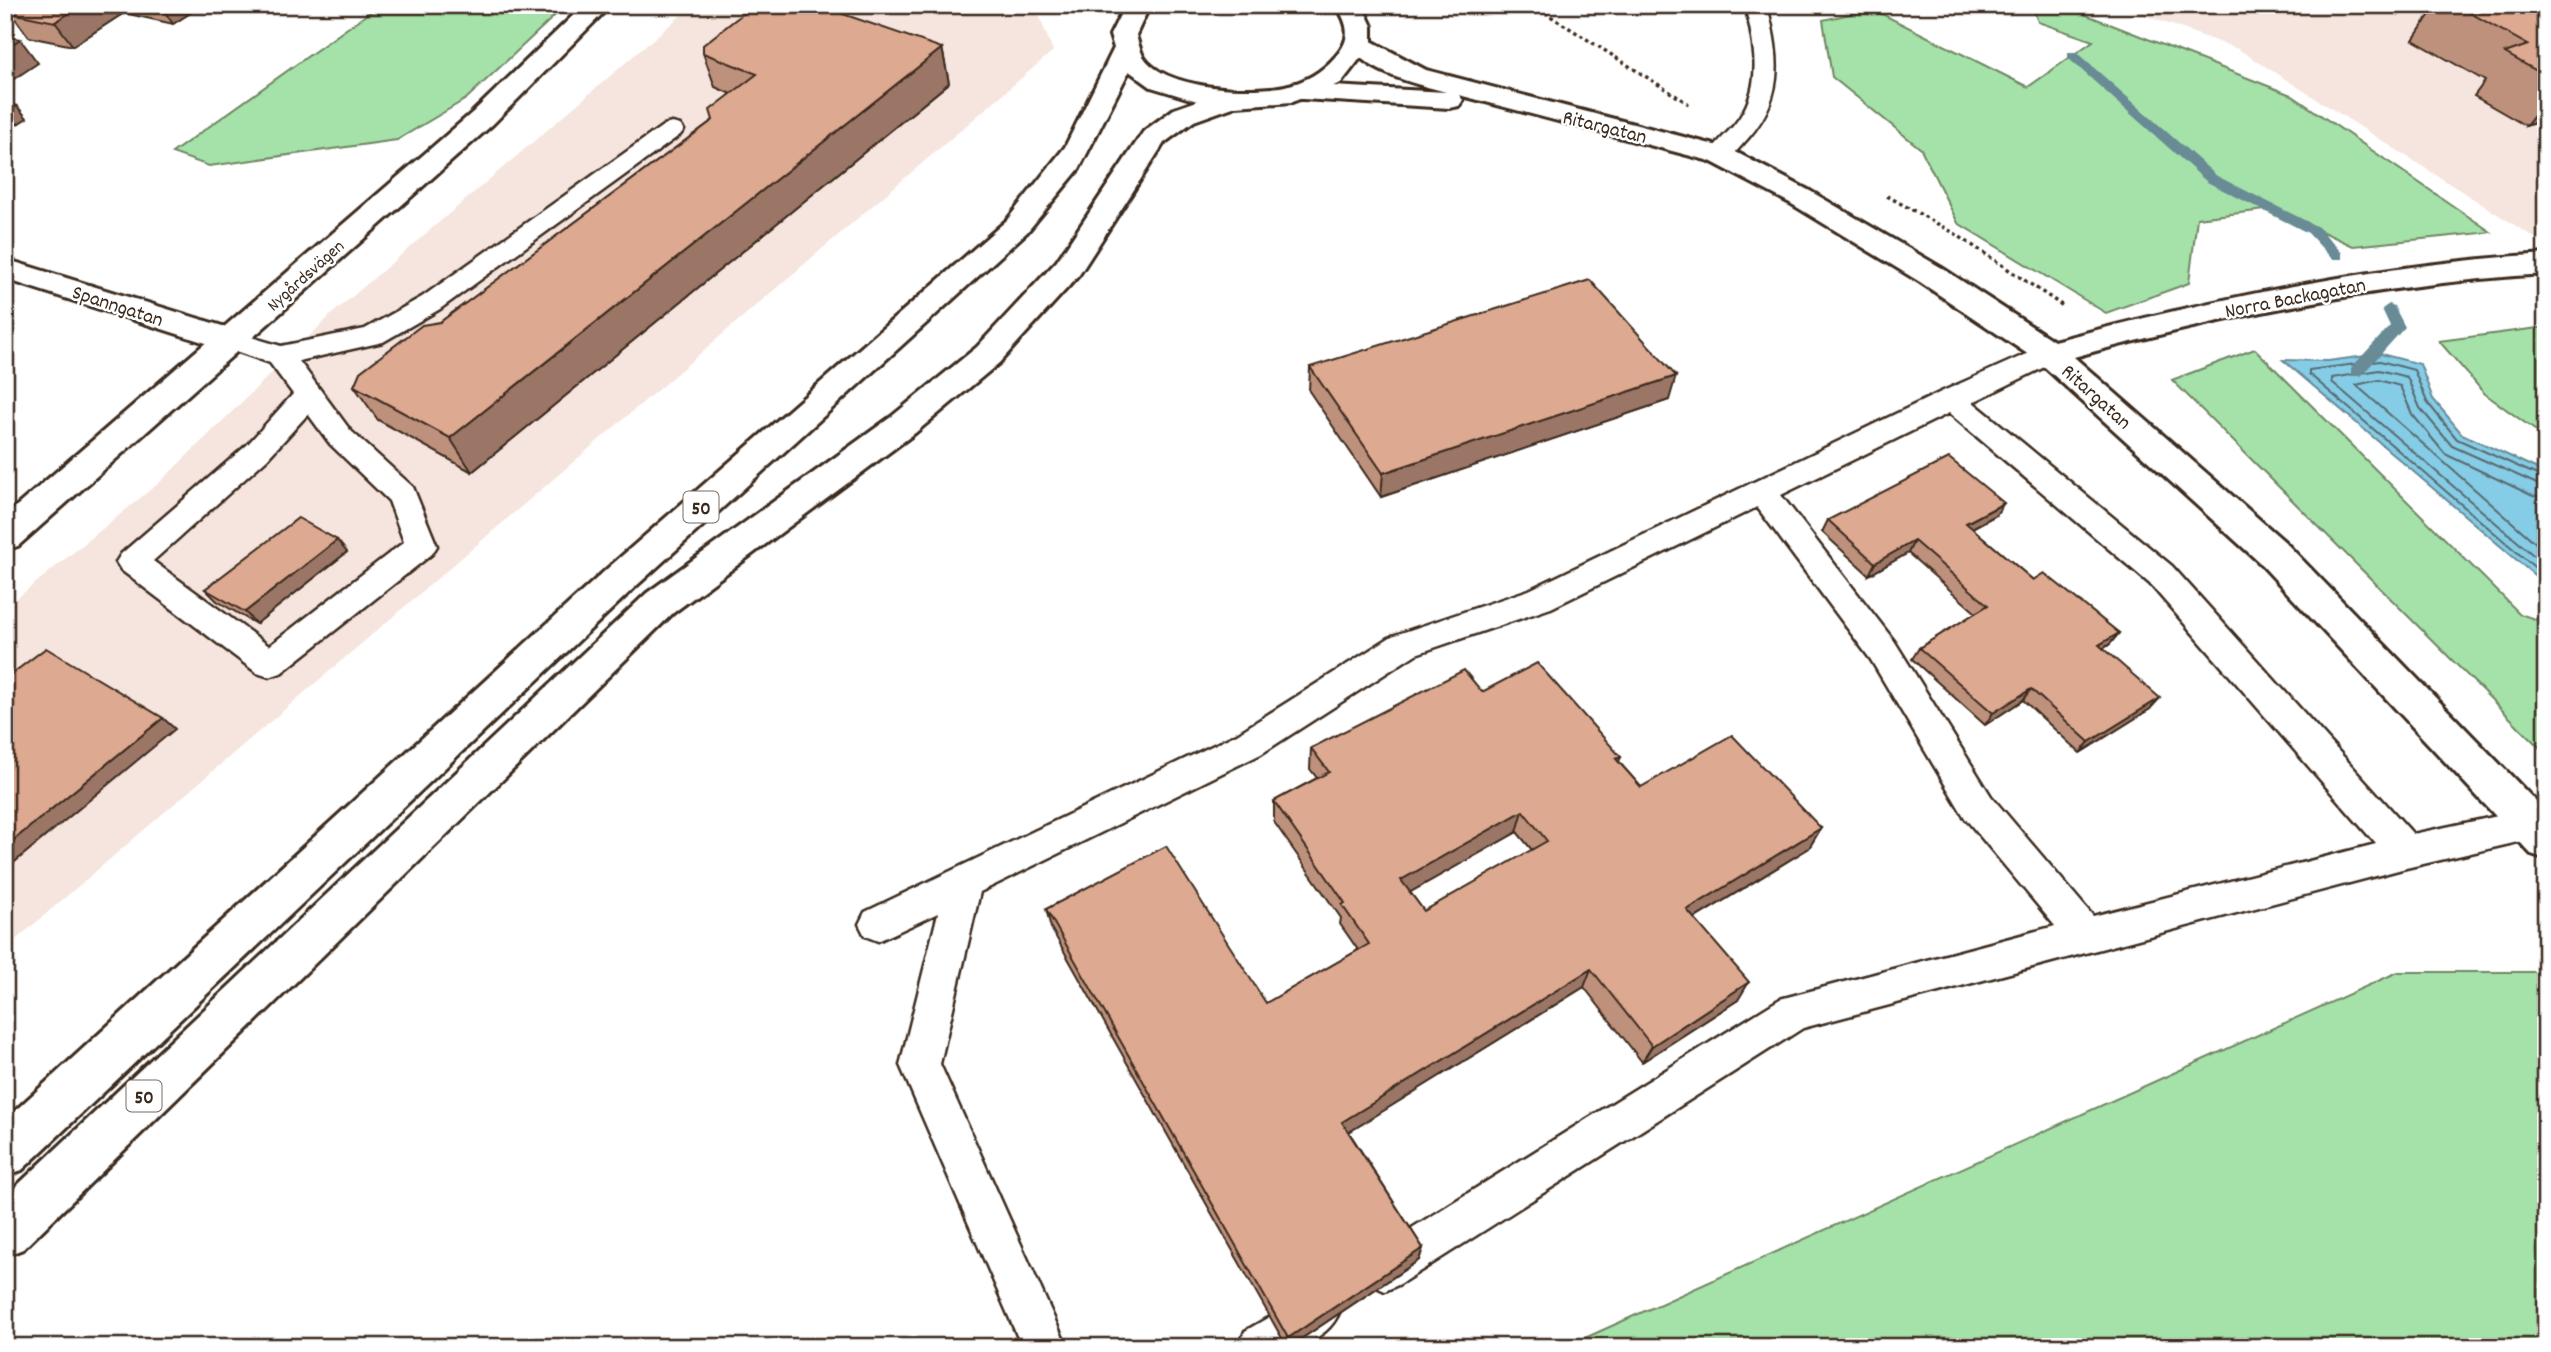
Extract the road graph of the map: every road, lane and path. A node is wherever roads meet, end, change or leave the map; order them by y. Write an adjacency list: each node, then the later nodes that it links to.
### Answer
1 (12, 5): 7 (main road)
2 (599, 5): 20 (main road, Nygårdsvägen)
3 (1138, 5): 9 (main road)
4 (1532, 5): 14 (path)
5 (1756, 5): 14 (lane)
6 (1352, 7): 8 (main road)
7 (5, 9)
8 (1360, 43): 10 (main road); 12 (main road, Ritargatan)
9 (1126, 50): 11 (main road); 32 (main road, 50)
10 (1296, 92): 11 (main road); 12 (main road, Ritargatan)
11 (1229, 99): 33 (main road, 50)
12 (1541, 110): 15 (main road, Ritargatan)
13 (672, 130): 22 (lane)
14 (1746, 130): 15 (lane)
15 (1720, 155): 21 (main road, Ritargatan)
16 (1883, 194): 19 (path)
17 (2546, 264): 21 (main road, Norra Backagatan)
18 (5, 269): 20 (main road, Spanngatan)
19 (2074, 310)
20 (231, 340): 22 (lane); 26 (main road, Nygårdsvägen)
21 (2049, 353): 24 (lane); 27 (main road, Ritargatan)
22 (280, 356): 23 (lane)
23 (309, 394): 23 (lane)
24 (1951, 399): 25 (lane); 28 (lane)
25 (1762, 492): 29 (lane); 31 (lane)
26 (5, 537)
27 (2538, 833): 28 (lane)
28 (2406, 852): 31 (lane)
29 (964, 882): 30 (lane); 34 (lane)
30 (878, 924)
31 (2086, 935): 35 (lane)
32 (5, 1153)
33 (5, 1231)
34 (1045, 1347)
35 (1261, 1347)

